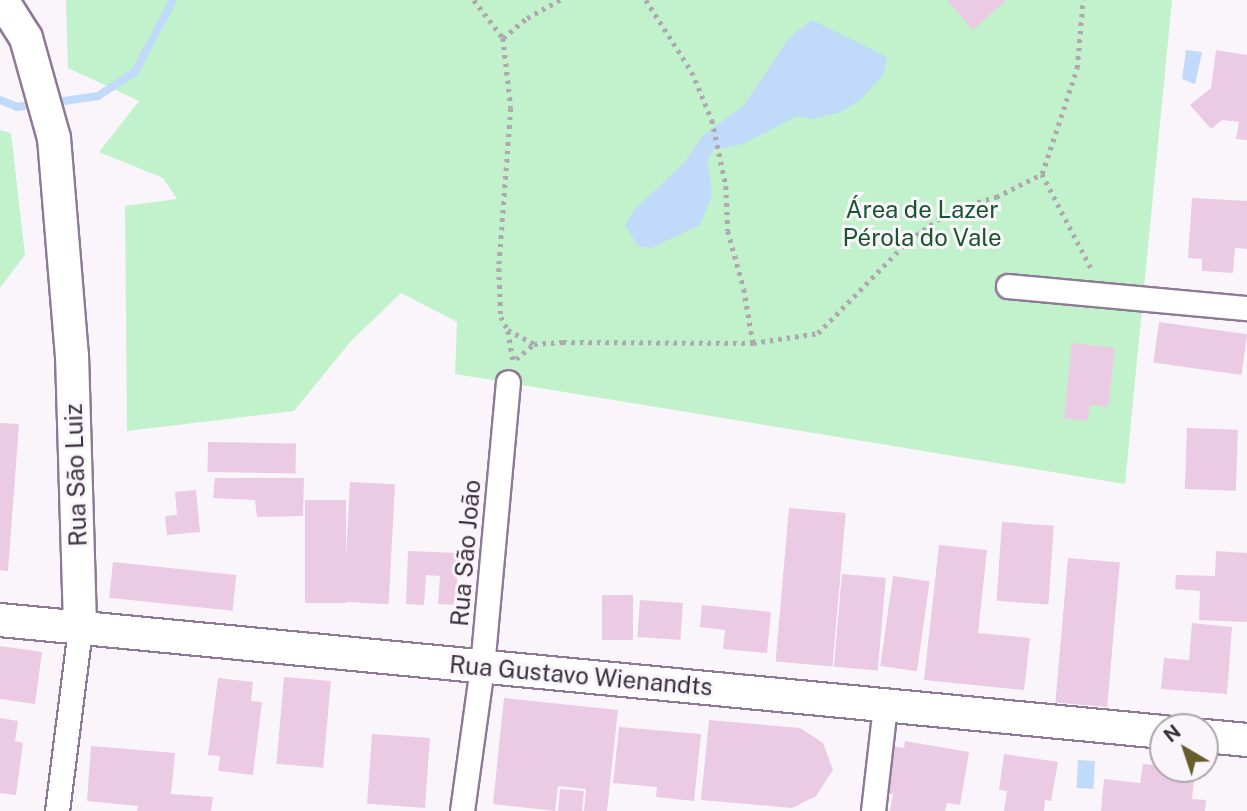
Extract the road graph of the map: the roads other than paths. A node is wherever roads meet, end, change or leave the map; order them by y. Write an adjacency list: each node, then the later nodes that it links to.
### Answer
1 (2, 0): 6 (main road, Rua São Luiz)
2 (1008, 286): 3 (street)
3 (1247, 308)
4 (510, 372): 7 (street, Rua São João)
5 (0, 620): 6 (main road, Rua Gustavo Wienandts)
6 (80, 628): 7 (main road, Rua Gustavo Wienandts); 12 (street, Rua São Luiz)
7 (482, 667): 8 (main road, Rua Gustavo Wienandts); 13 (street, Rua São João)
8 (884, 706): 9 (main road, Rua Gustavo Wienandts); 14 (street)
9 (1149, 731)
10 (1219, 737): 11 (main road)
11 (1247, 740)
12 (57, 811)
13 (462, 811)
14 (873, 811)

